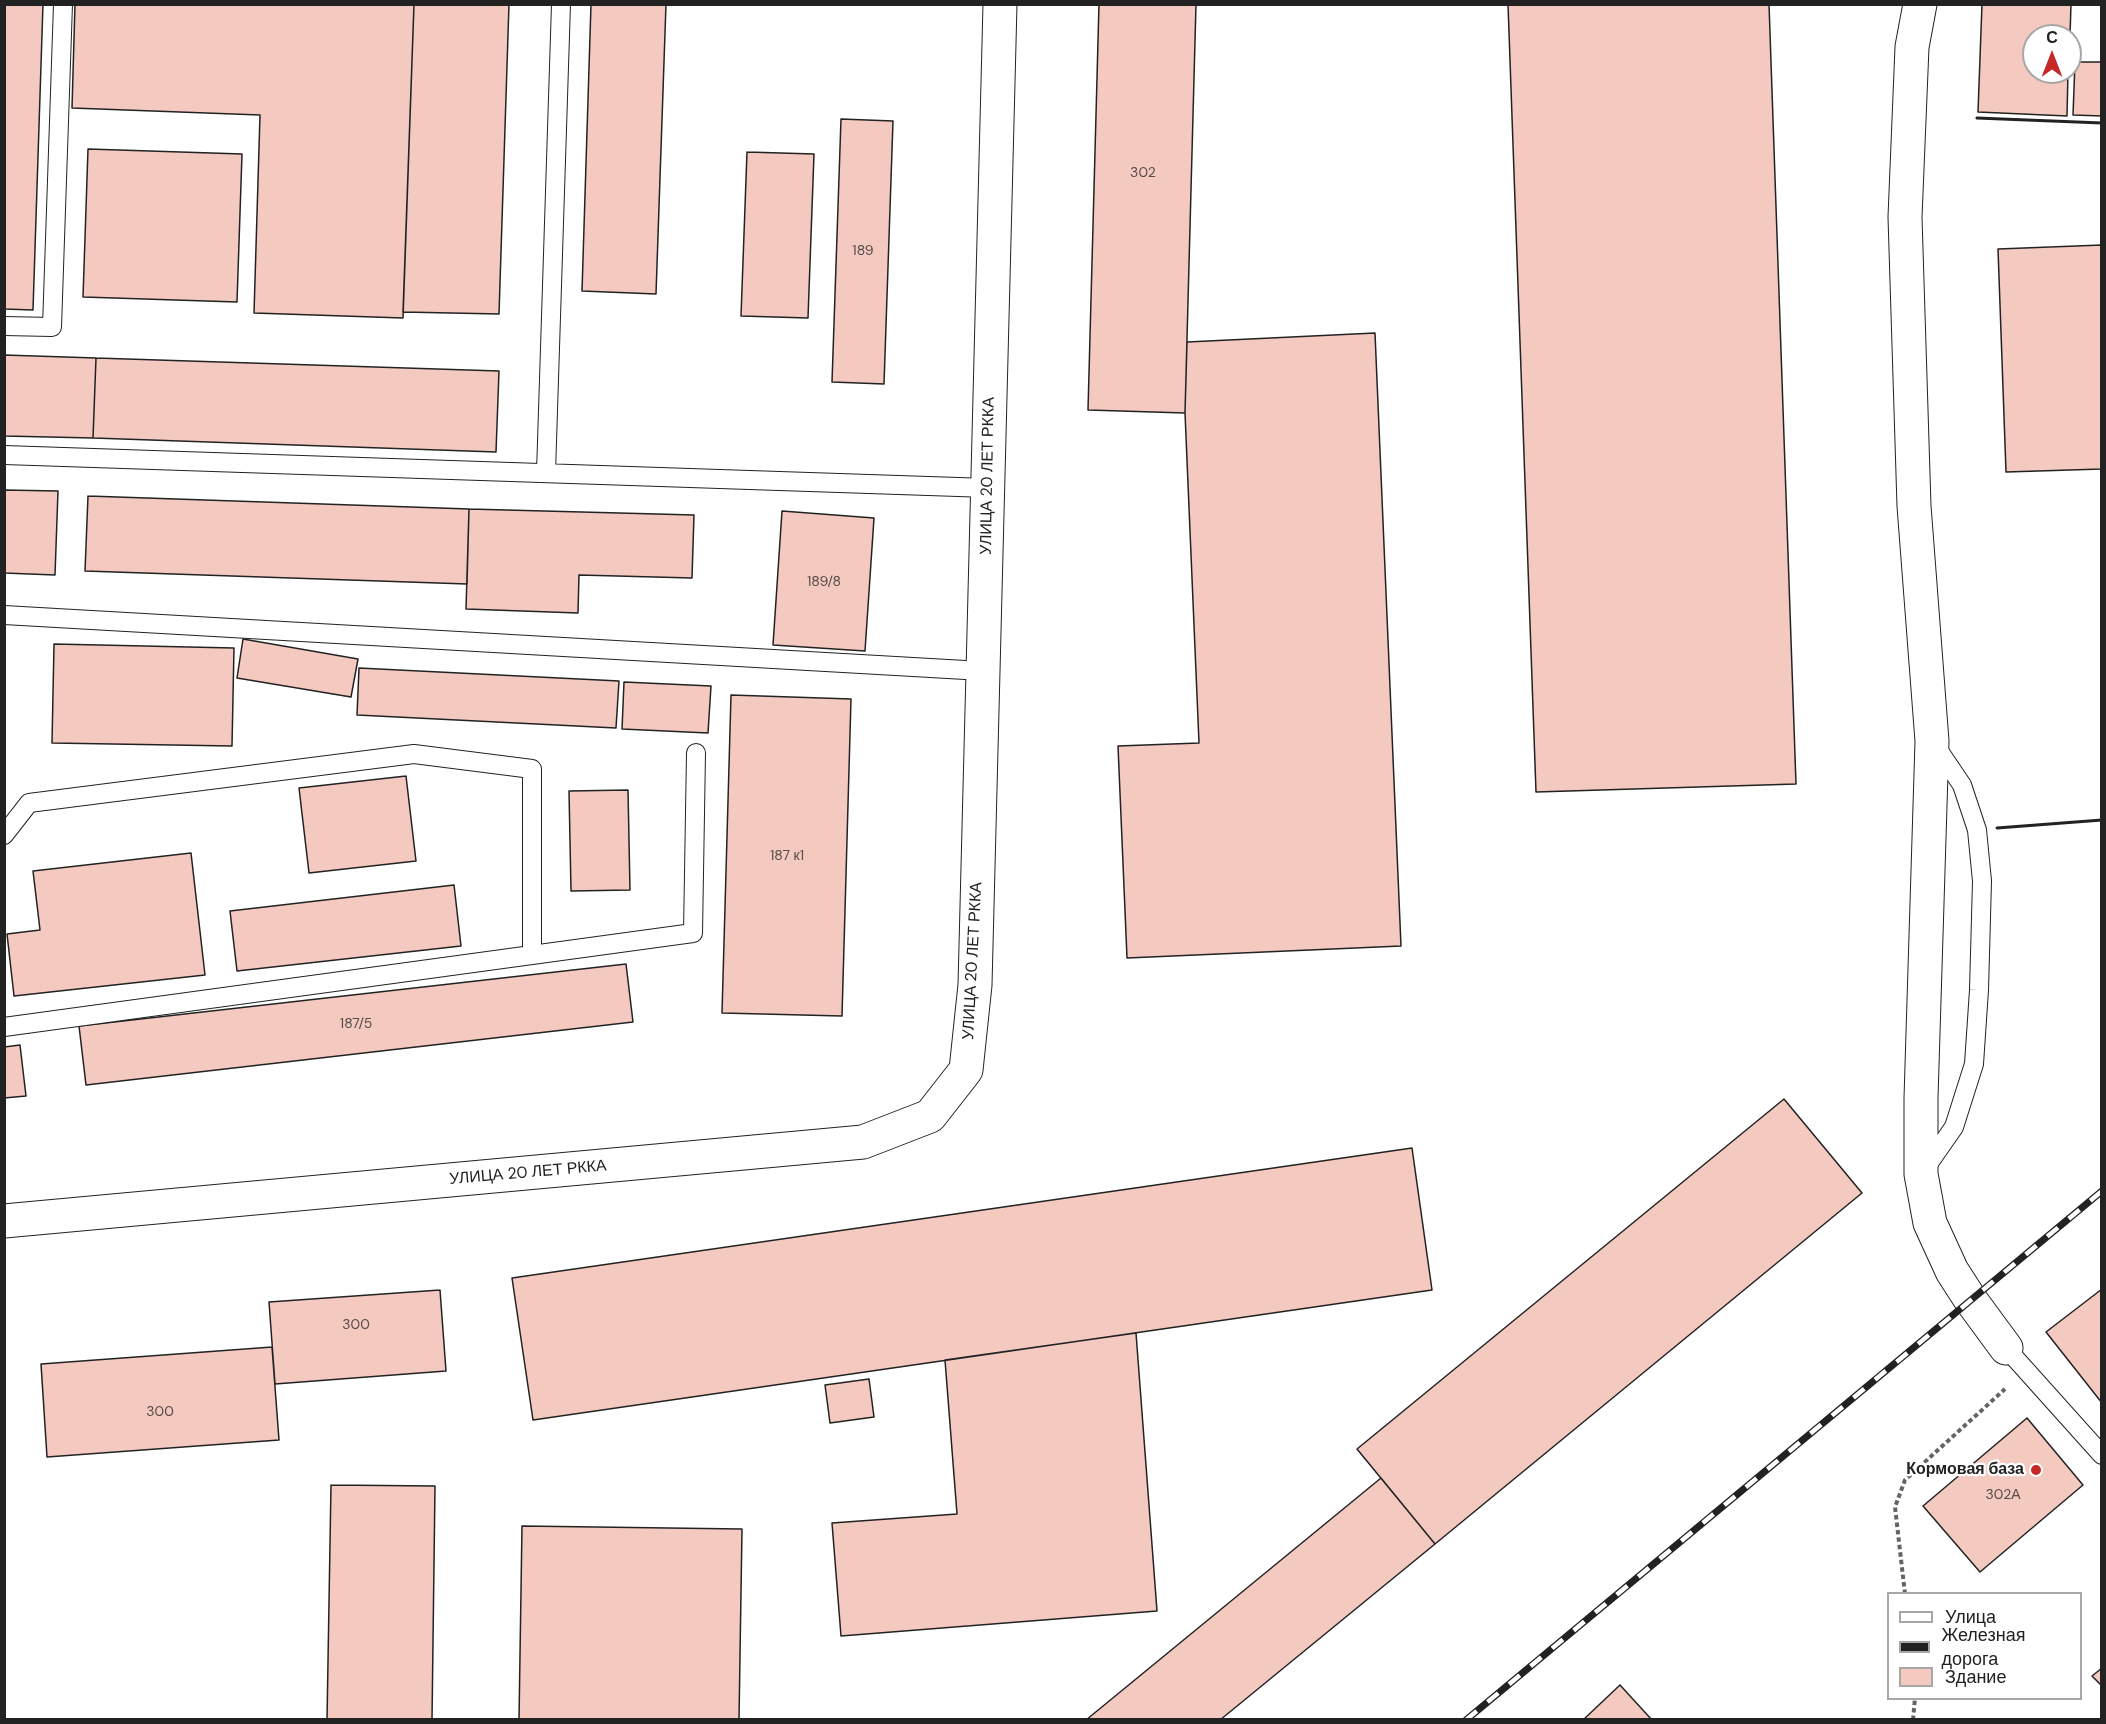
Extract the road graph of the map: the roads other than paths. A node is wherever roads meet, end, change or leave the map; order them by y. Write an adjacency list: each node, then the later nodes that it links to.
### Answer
1 (63, 4): 5 (lane)
2 (561, 4): 7 (lane)
3 (1000, 4): 8 (main road, УЛИЦА 20 ЛЕТ РККА)
4 (1920, 4): 11 (main road)
5 (4, 326)
6 (4, 455): 7 (lane)
7 (546, 473): 8 (lane)
8 (988, 488): 10 (main road, УЛИЦА 20 ЛЕТ РККА)
9 (4, 615): 10 (lane)
10 (983, 671): 17 (main road, УЛИЦА 20 ЛЕТ РККА)
11 (1932, 741): 16 (main road); 16 (lane)
12 (696, 753): 14 (lane)
13 (4, 835): 14 (lane)
14 (532, 954): 15 (lane)
15 (4, 1027)
16 (1921, 1174): 18 (main road)
17 (4, 1221)
18 (2016, 1359): 19 (lane)
19 (2102, 1455)

